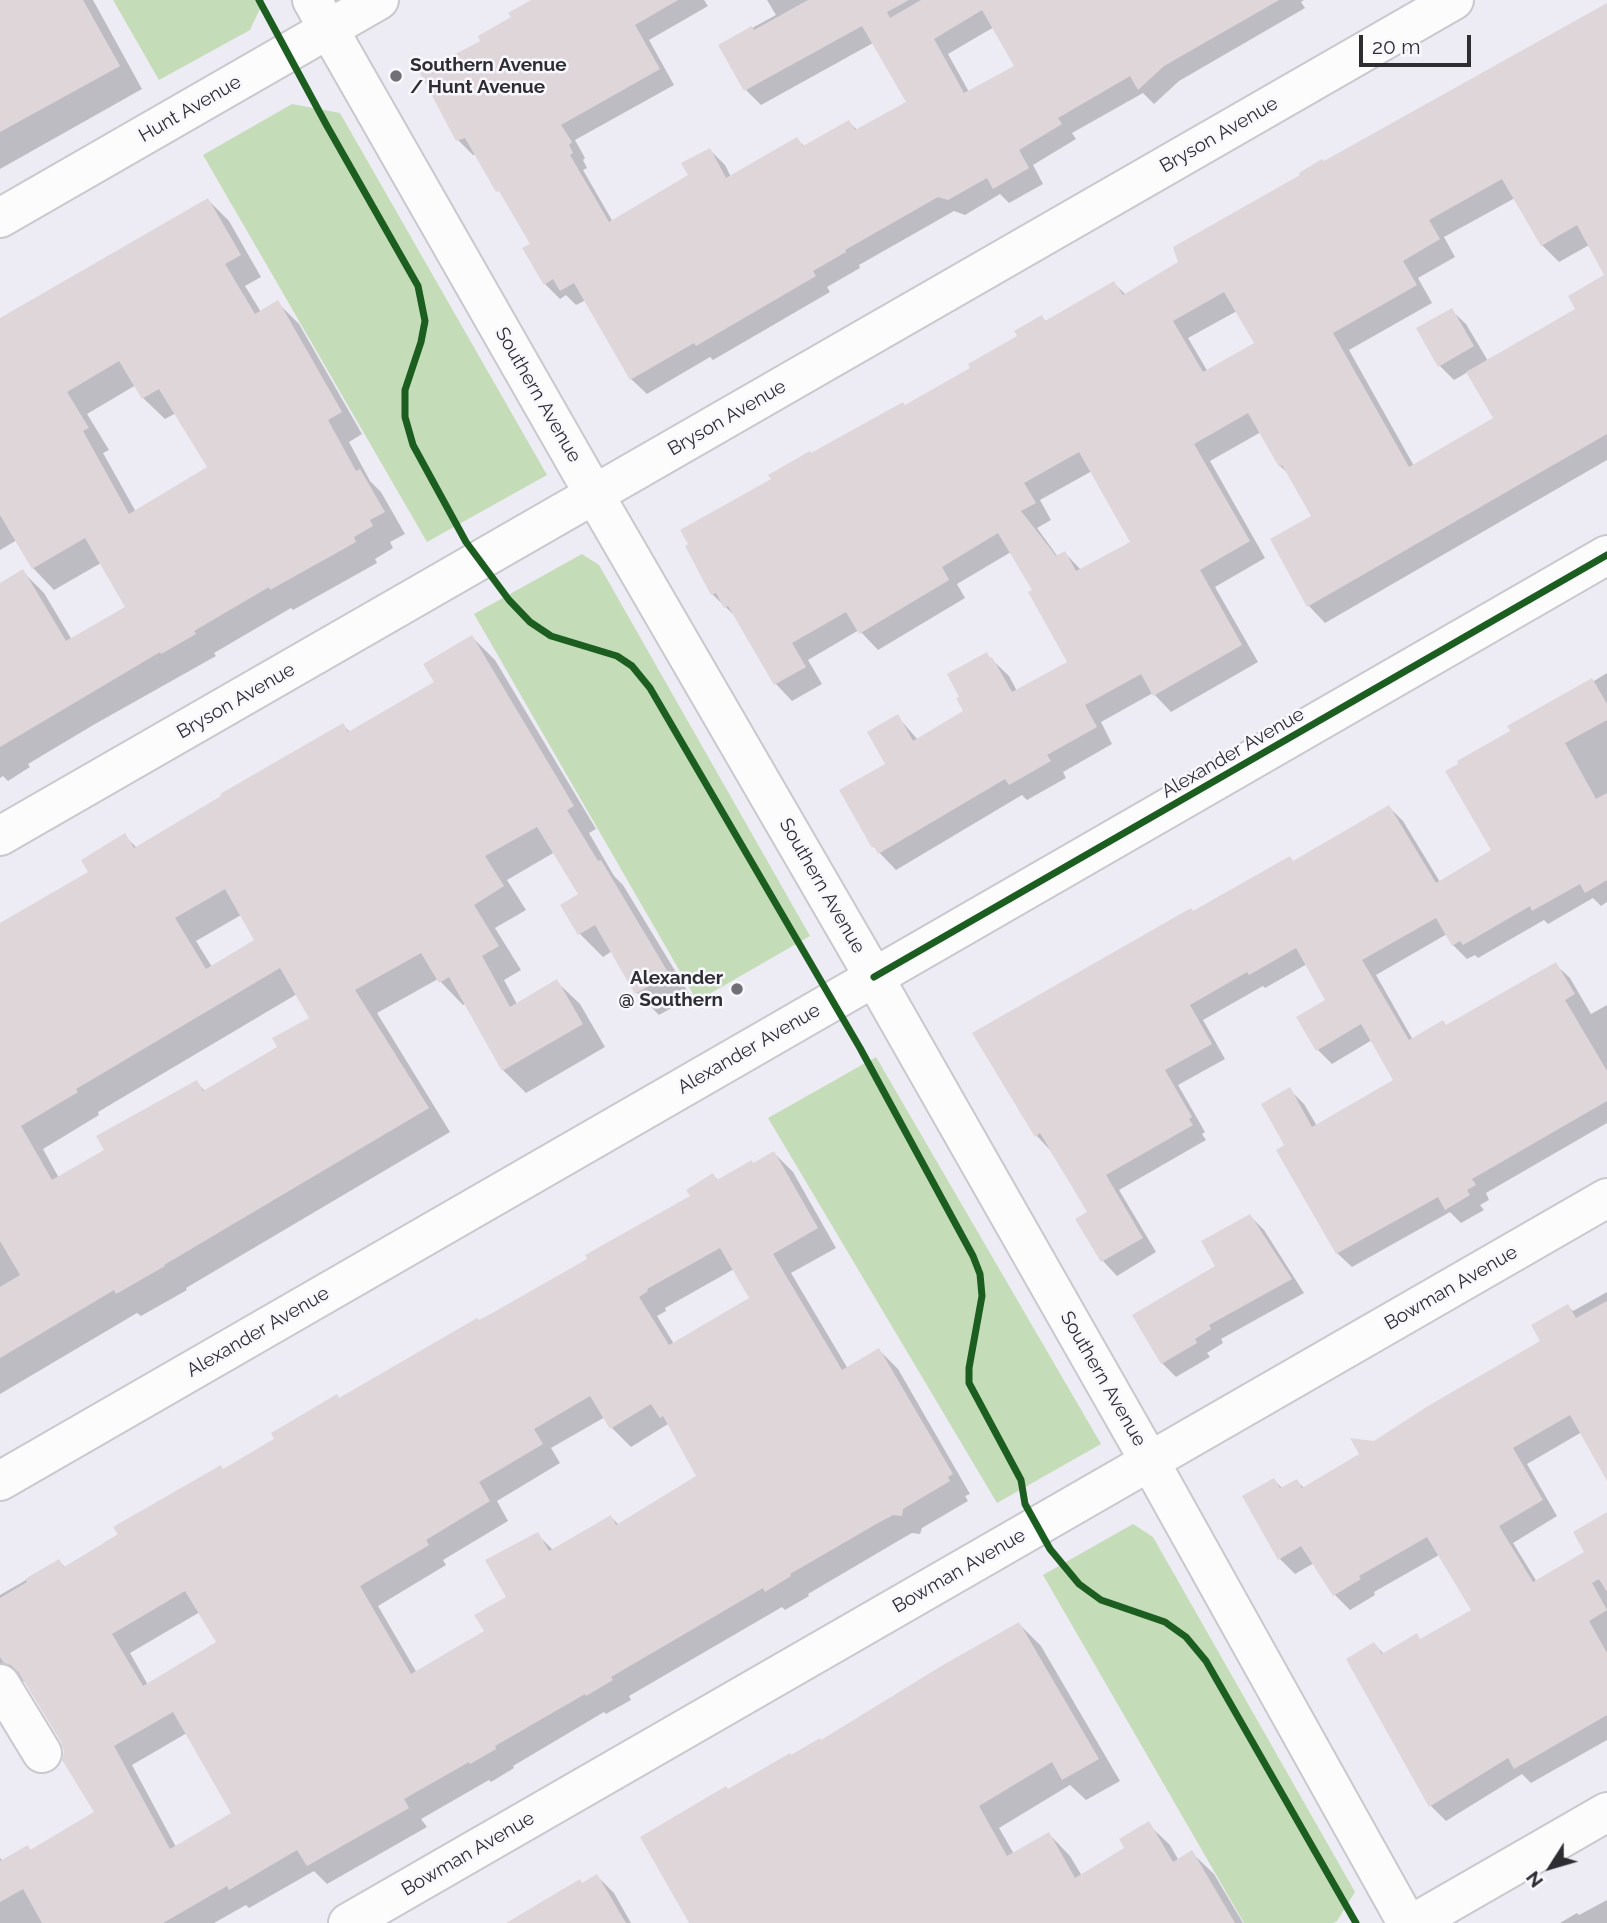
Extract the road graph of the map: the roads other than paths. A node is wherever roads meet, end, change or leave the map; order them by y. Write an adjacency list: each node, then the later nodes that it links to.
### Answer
1 (379, 0): 3 (street, Hunt Avenue)
2 (1454, 0): 5 (street, Bryson Avenue)
3 (320, 15): 4 (street, Hunt Avenue); 5 (street, Southern Avenue)
4 (0, 218)
5 (594, 494): 7 (street, Bryson Avenue); 8 (street, Southern Avenue)
6 (1607, 555): 8 (street, Alexander Avenue)
7 (0, 836)
8 (874, 977): 10 (street, Southern Avenue); 11 (street, Alexander Avenue)
9 (1607, 1198): 10 (street, Bowman Avenue)
10 (1150, 1462): 15 (street, Bowman Avenue); 16 (street, Southern Avenue)
11 (0, 1481)
12 (0, 1684): 13 (street)
13 (42, 1753)
14 (1607, 1812): 17 (street)
15 (348, 1923)
16 (1406, 1923)
17 (1414, 1923)

